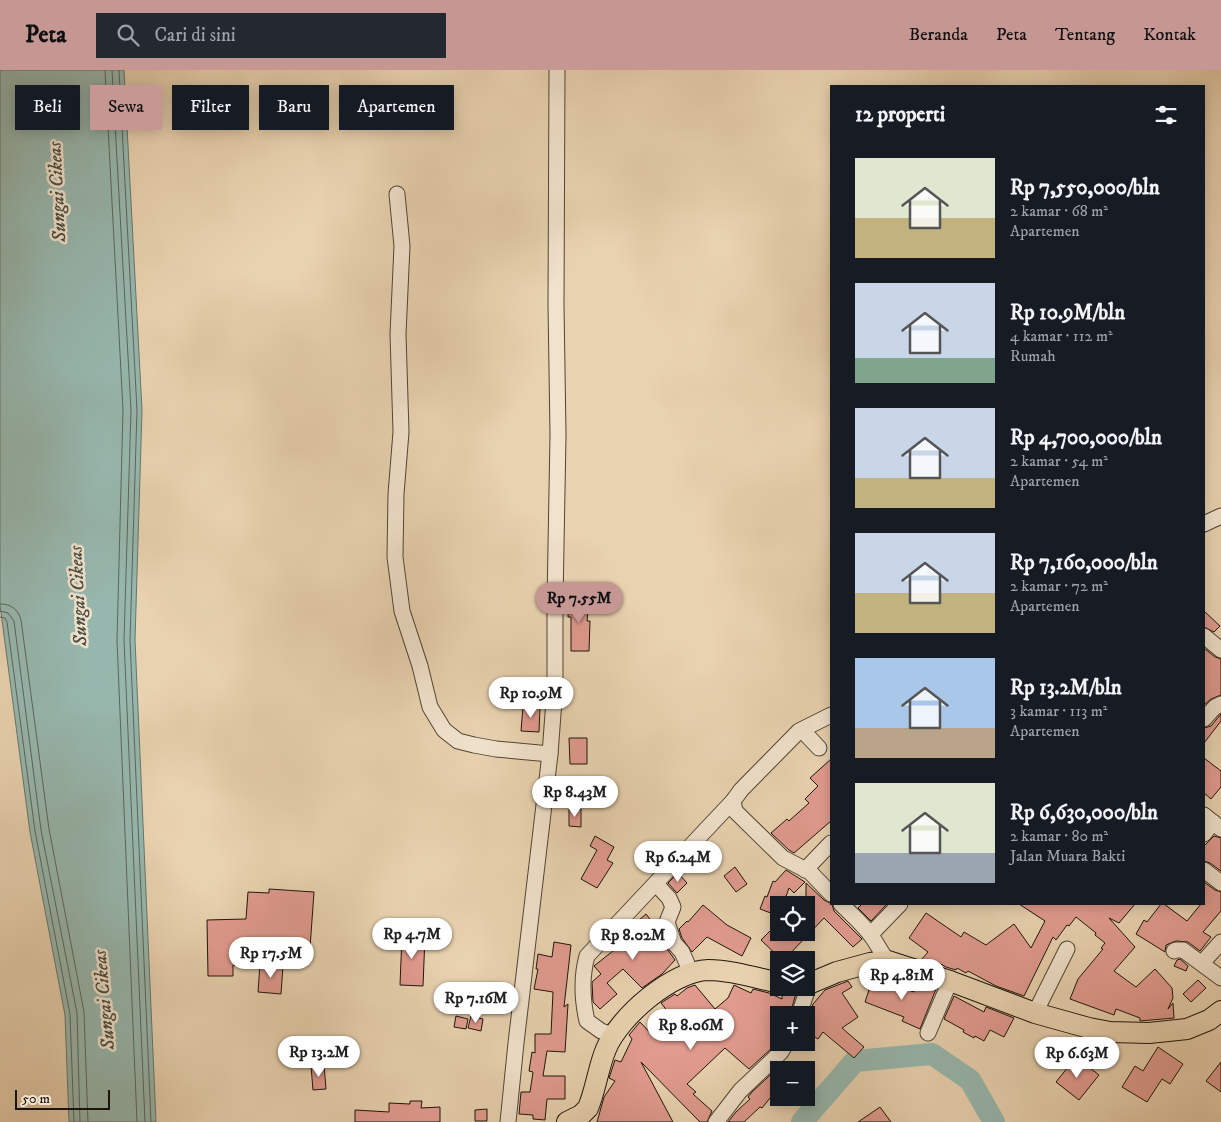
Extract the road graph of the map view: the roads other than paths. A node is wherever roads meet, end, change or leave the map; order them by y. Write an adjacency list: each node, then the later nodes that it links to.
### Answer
1 (558, 70): 12 (street)
2 (397, 194): 12 (street)
3 (1221, 516): 4 (street)
4 (1205, 524)
5 (1205, 637): 6 (street)
6 (1221, 650)
7 (1221, 704): 9 (street)
8 (830, 716): 10 (street)
9 (1205, 718)
10 (802, 730): 11 (street); 13 (street)
11 (819, 748)
12 (550, 754): 37 (street)
13 (733, 801): 15 (street); 16 (street)
14 (830, 844): 15 (street)
15 (804, 870): 17 (street)
16 (656, 884): 26 (street); 34 (street)
17 (830, 893)
18 (842, 905): 20 (street)
19 (899, 905): 20 (street)
20 (871, 934): 24 (street)
21 (1221, 942): 25 (street)
22 (1067, 949): 32 (street)
23 (1174, 951): 25 (street)
24 (888, 961): 28 (main road); 30 (main road)
25 (1202, 963): 27 (street)
26 (690, 973): 29 (main road); 34 (main road)
27 (1221, 978)
28 (950, 981): 32 (main road); 33 (street)
29 (770, 982)
30 (815, 982)
31 (1221, 1011): 32 (main road)
32 (1035, 1013)
33 (928, 1033)
34 (613, 1035): 36 (main road)
35 (782, 1051): 38 (street)
36 (571, 1120)
37 (508, 1122)
38 (716, 1122)

